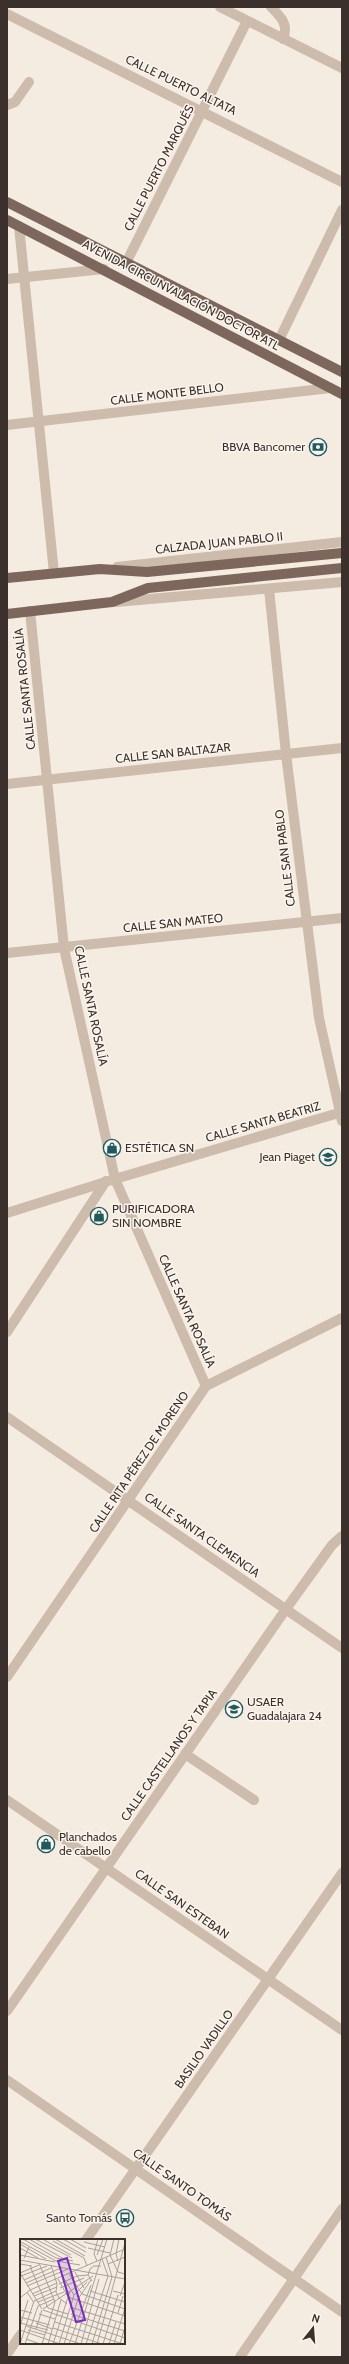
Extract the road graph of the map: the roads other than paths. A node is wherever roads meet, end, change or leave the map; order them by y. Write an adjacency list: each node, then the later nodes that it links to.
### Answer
1 (220, 7): 4 (street)
2 (271, 7): 5 (street)
3 (7, 14): 9 (street, CALLE PUERTO ALTATA)
4 (247, 21): 5 (street); 9 (street, CALLE PUERTO MARQUÉS)
5 (283, 39): 6 (street)
6 (342, 68)
7 (29, 82): 8 (street)
8 (7, 105)
9 (203, 110): 10 (street, CALLE PUERTO ALTATA); 15 (street, CALLE PUERTO MARQUÉS)
10 (342, 182)
11 (7, 202): 15 (main road, AVENIDA CIRCUNVALACIÓN DOCTOR ATL)
12 (342, 210): 19 (street)
13 (7, 220): 14 (main road, AVENIDA CIRCUNVALACIÓN DOCTOR ATL)
14 (19, 226): 16 (main road, AVENIDA CIRCUNVALACIÓN DOCTOR ATL); 17 (street)
15 (126, 263): 19 (main road, AVENIDA CIRCUNVALACIÓN DOCTOR ATL)
16 (104, 269): 17 (street); 21 (main road, AVENIDA CIRCUNVALACIÓN DOCTOR ATL)
17 (24, 277): 18 (street); 23 (street)
18 (7, 279)
19 (279, 340): 20 (main road, AVENIDA CIRCUNVALACIÓN DOCTOR ATL)
20 (342, 372)
21 (330, 388): 22 (main road, AVENIDA CIRCUNVALACIÓN DOCTOR ATL); 23 (street, CALLE MONTE BELLO)
22 (342, 394)
23 (39, 422): 24 (street, CALLE MONTE BELLO); 29 (street)
24 (7, 425)
25 (342, 542): 28 (street, CALZADA JUAN PABLO II)
26 (342, 553): 28 (main road, CALZADA JUAN PABLO II)
27 (342, 568): 33 (main road)
28 (100, 569): 29 (main road, CALZADA JUAN PABLO II)
29 (54, 573): 30 (main road, CALZADA JUAN PABLO II)
30 (7, 578)
31 (342, 582): 32 (street)
32 (269, 589): 33 (street); 37 (street, CALLE SAN PABLO)
33 (112, 602): 34 (main road)
34 (30, 611): 35 (main road); 38 (street, CALLE SANTA ROSALÍA)
35 (7, 614)
36 (342, 748): 37 (street, CALLE SAN BALTAZAR)
37 (286, 754): 38 (street, CALLE SAN BALTAZAR); 41 (street, CALLE SAN PABLO)
38 (48, 779): 39 (street, CALLE SAN BALTAZAR); 42 (street, CALLE SANTA ROSALÍA)
39 (7, 784)
40 (342, 918): 41 (street, CALLE SAN MATEO)
41 (306, 922): 42 (street, CALLE SAN MATEO); 44 (street, CALLE SAN PABLO)
42 (64, 948): 43 (street, CALLE SAN MATEO); 45 (street, CALLE SANTA ROSALÍA)
43 (7, 953)
44 (341, 1115): 45 (street, CALLE SANTA BEATRIZ)
45 (111, 1180): 46 (street, CALLE SANTA BEATRIZ); 48 (street); 49 (street, CALLE SANTA ROSALÍA)
46 (7, 1213)
47 (342, 1318): 49 (street, CALLE RITA PÉREZ DE MORENO)
48 (7, 1332)
49 (206, 1386): 51 (street, CALLE RITA PÉREZ DE MORENO)
50 (7, 1417): 51 (street, CALLE SANTA CLEMENCIA)
51 (128, 1501): 53 (street, CALLE SANTA CLEMENCIA); 55 (street, CALLE RITA PÉREZ DE MORENO)
52 (342, 1536): 53 (street, CALLE CASTELLANOS Y TAPIA)
53 (286, 1609): 54 (street, CALLE SANTA CLEMENCIA); 56 (street, CALLE CASTELLANOS Y TAPIA)
54 (342, 1648)
55 (7, 1677)
56 (185, 1754): 58 (street); 59 (street, CALLE CASTELLANOS Y TAPIA)
57 (7, 1800): 59 (street, CALLE SAN ESTEBAN)
58 (254, 1800)
59 (106, 1868): 61 (street, CALLE SAN ESTEBAN); 62 (street, CALLE CASTELLANOS Y TAPIA)
60 (342, 1872): 61 (street, BASILIO VADILLO)
61 (268, 1980): 63 (street, CALLE SAN ESTEBAN); 65 (street, BASILIO VADILLO)
62 (7, 2011)
63 (342, 2030)
64 (7, 2080): 65 (street, CALLE SANTO TOMÁS)
65 (135, 2170): 67 (street, BASILIO VADILLO); 68 (street, CALLE SANTO TOMÁS)
66 (342, 2209): 68 (street)
67 (87, 2239)
68 (295, 2279): 69 (street, CALLE SANTO TOMÁS); 72 (street)
69 (342, 2312)
70 (20, 2335): 71 (street)
71 (7, 2354)
72 (240, 2357)

